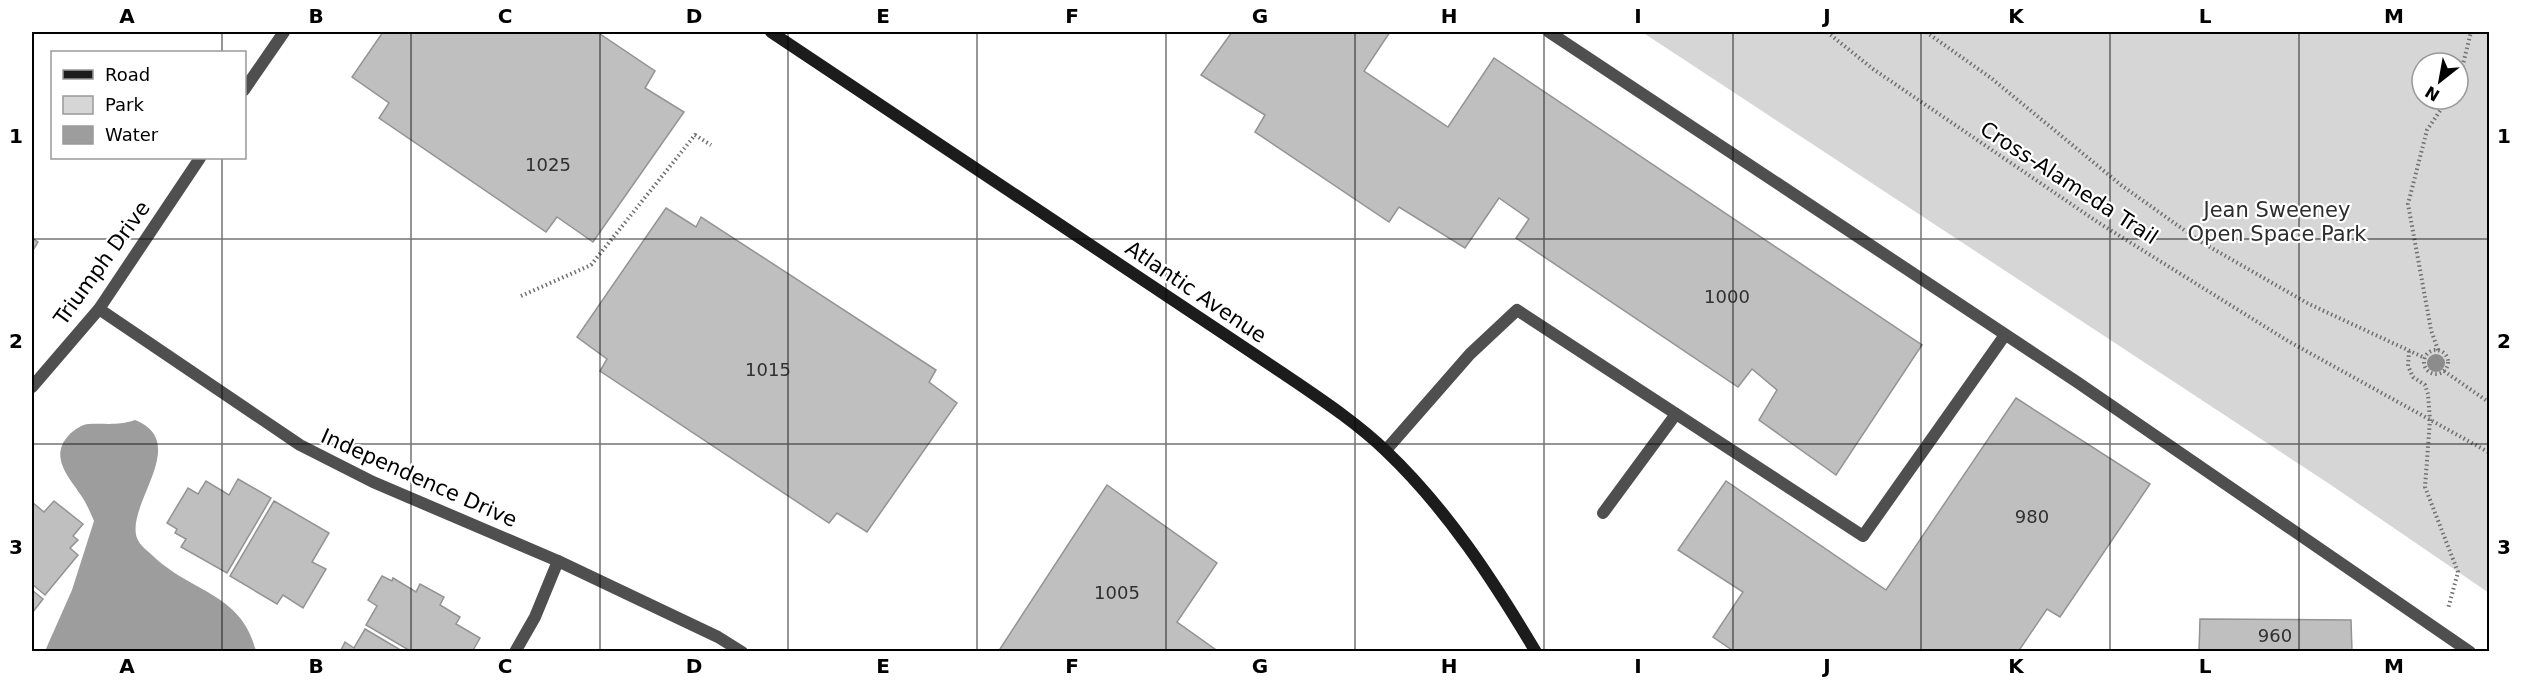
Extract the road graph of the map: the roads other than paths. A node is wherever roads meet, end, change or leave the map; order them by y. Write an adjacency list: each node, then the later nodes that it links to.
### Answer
1 (284, 32): 4 (street)
2 (771, 32): 10 (street, Atlantic Avenue)
3 (1550, 32): 7 (street)
4 (246, 87)
5 (199, 159): 6 (street, Triumph Drive)
6 (99, 309): 8 (street, Triumph Drive); 12 (street, Independence Drive)
7 (2005, 335): 9 (street); 16 (street)
8 (32, 387)
9 (1676, 414): 10 (street); 11 (street)
10 (1386, 450): 15 (street, Atlantic Avenue)
11 (1603, 513)
12 (558, 561): 13 (street); 14 (street, Independence Drive)
13 (515, 651)
14 (742, 651)
15 (1536, 651)
16 (2470, 651)

